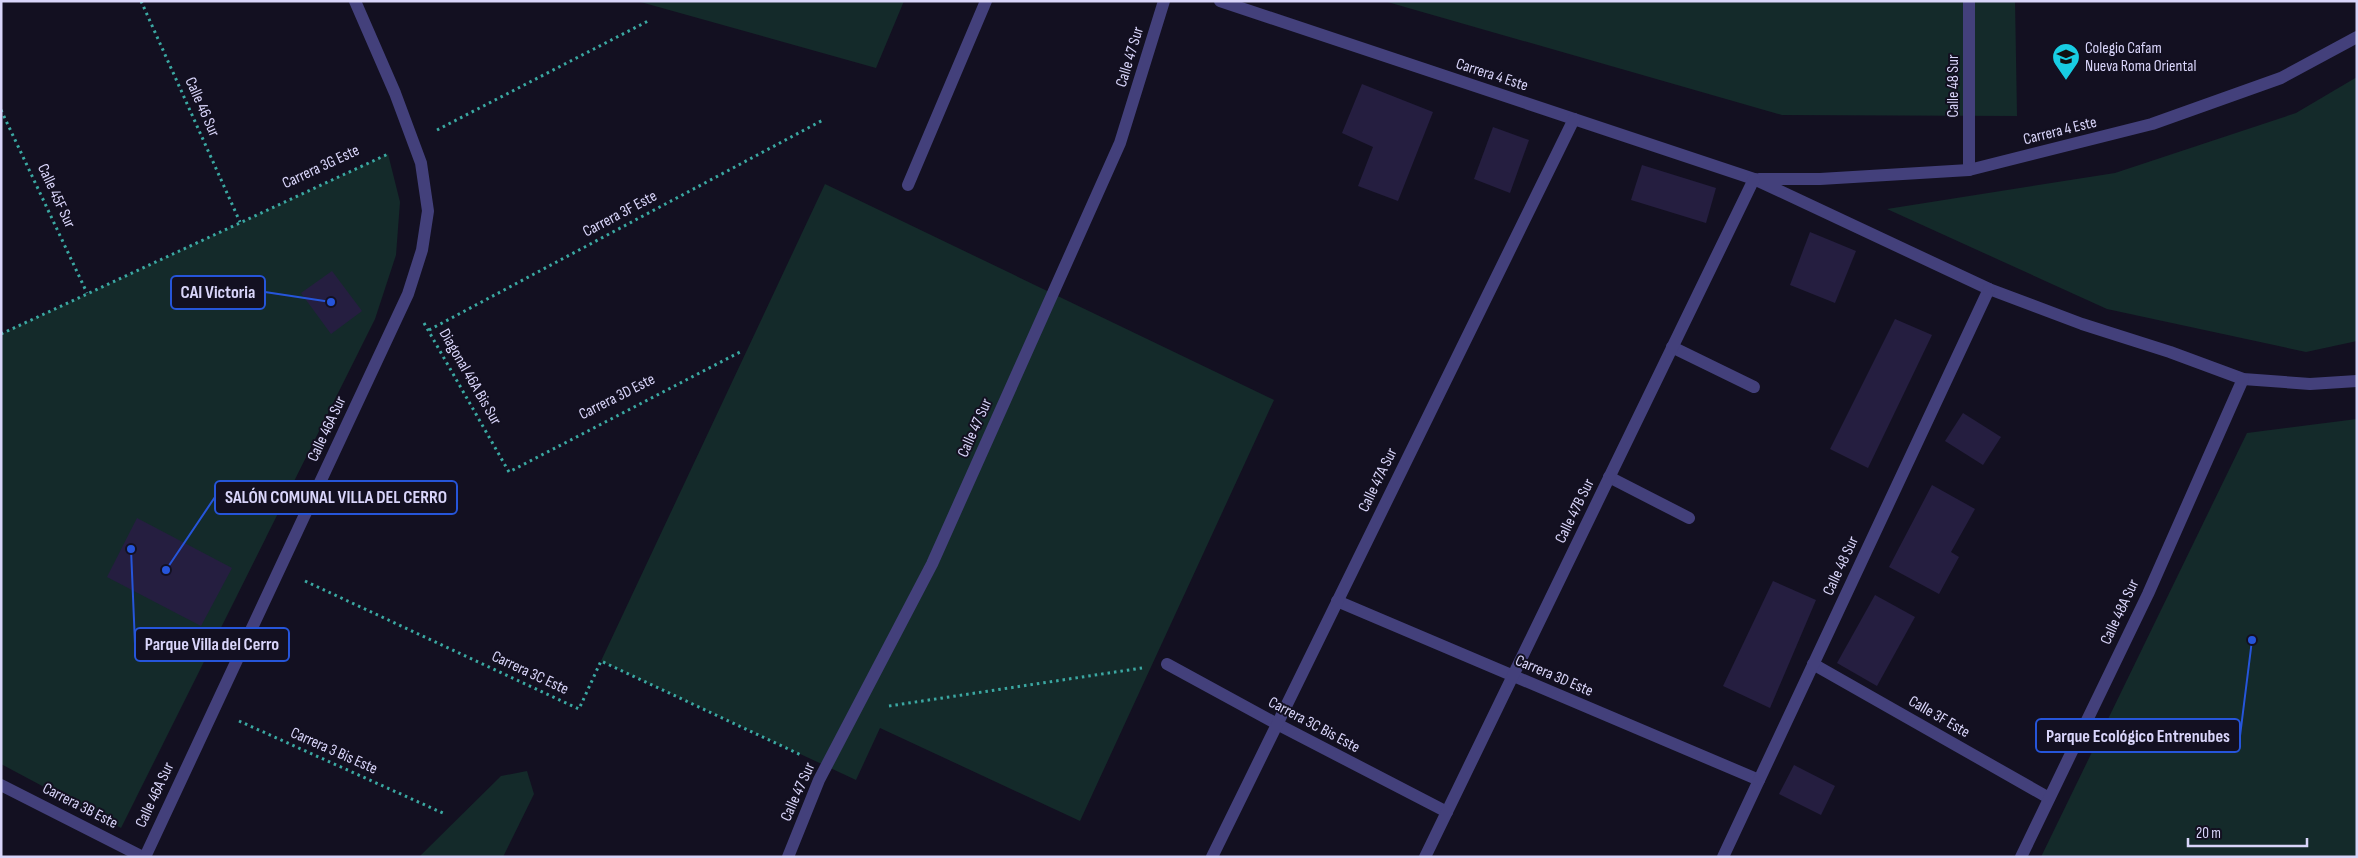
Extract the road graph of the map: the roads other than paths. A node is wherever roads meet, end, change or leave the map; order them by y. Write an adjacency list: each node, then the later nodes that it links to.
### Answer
1 (355, 1): 27 (street, Calle 46A Sur)
2 (986, 1): 10 (street)
3 (1164, 1): 28 (street, Calle 47 Sur)
4 (1220, 1): 7 (street, Carrera 4 Este)
5 (1970, 1): 8 (street, Calle 48 Sur)
6 (2357, 38): 8 (street, Carrera 4 Este)
7 (1574, 119): 9 (street, Carrera 4 Este); 18 (street, Calle 47A Sur)
8 (1969, 170): 9 (street, Carrera 4 Este)
9 (1754, 179): 11 (street, Carrera 4 Este); 12 (street, Calle 47B Sur)
10 (908, 185)
11 (1989, 289): 13 (street, Carrera 4 Este); 20 (street, Calle 48 Sur)
12 (1672, 347): 15 (street); 16 (street, Calle 47B Sur)
13 (2242, 379): 14 (street); 25 (street, Calle 48A Sur)
14 (2357, 381)
15 (1754, 387)
16 (1609, 477): 17 (street); 21 (street, Calle 47B Sur)
17 (1689, 518)
18 (1337, 601): 21 (street, Carrera 3D Este); 22 (street, Calle 47A Sur)
19 (1167, 664): 22 (street, Carrera 3C Bis Este)
20 (1813, 664): 23 (street, Calle 48 Sur); 25 (street, Calle 3F Este)
21 (1512, 676): 23 (street, Carrera 3D Este); 26 (street, Calle 47B Sur)
22 (1277, 724): 26 (street, Carrera 3C Bis Este); 29 (street, Calle 47A Sur)
23 (1759, 780): 31 (street, Calle 48 Sur)
24 (1, 785): 27 (street, Carrera 3B Este)
25 (2049, 798): 32 (street, Calle 48A Sur)
26 (1447, 812): 30 (street, Calle 47B Sur)
27 (144, 857)
28 (788, 857)
29 (1212, 857)
30 (1425, 857)
31 (1723, 857)
32 (2021, 857)

